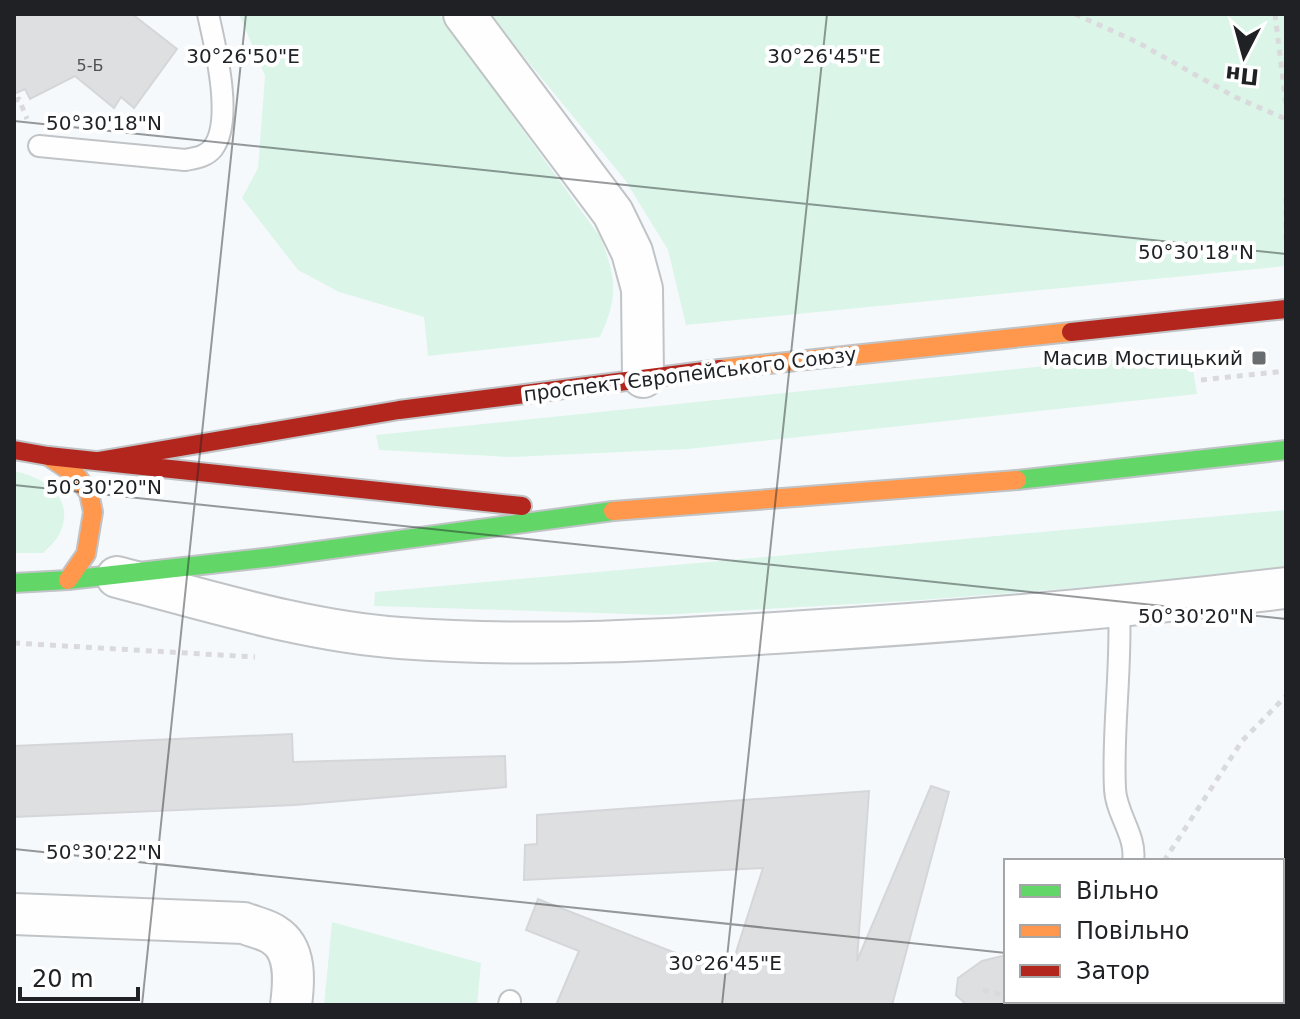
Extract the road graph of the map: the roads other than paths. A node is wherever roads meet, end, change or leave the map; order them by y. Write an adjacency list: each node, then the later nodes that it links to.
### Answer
1 (208, 14): 3 (lane)
2 (464, 14): 5 (street)
3 (39, 146)
4 (1286, 309): 5 (main road, проспект Європейського Союзу)
5 (643, 377): 9 (main road, проспект Європейського Союзу)
6 (14, 450): 8 (main road, проспект Європейського Союзу)
7 (1286, 450): 10 (main road, проспект Європейського Союзу)
8 (48, 456): 9 (main road, проспект Європейського Союзу); 12 (main road)
9 (98, 461): 10 (main road, проспект Європейського Союзу)
10 (592, 513): 11 (main road, проспект Європейського Союзу)
11 (109, 575): 12 (main road, проспект Європейського Союзу); 15 (street, проспект Європейського Союзу)
12 (68, 580): 13 (main road, проспект Європейського Союзу)
13 (14, 583)
14 (1286, 588): 15 (street, проспект Європейського Союзу)
15 (1119, 608): 16 (lane)
16 (1133, 859)
17 (14, 914): 18 (street)
18 (291, 1005)

